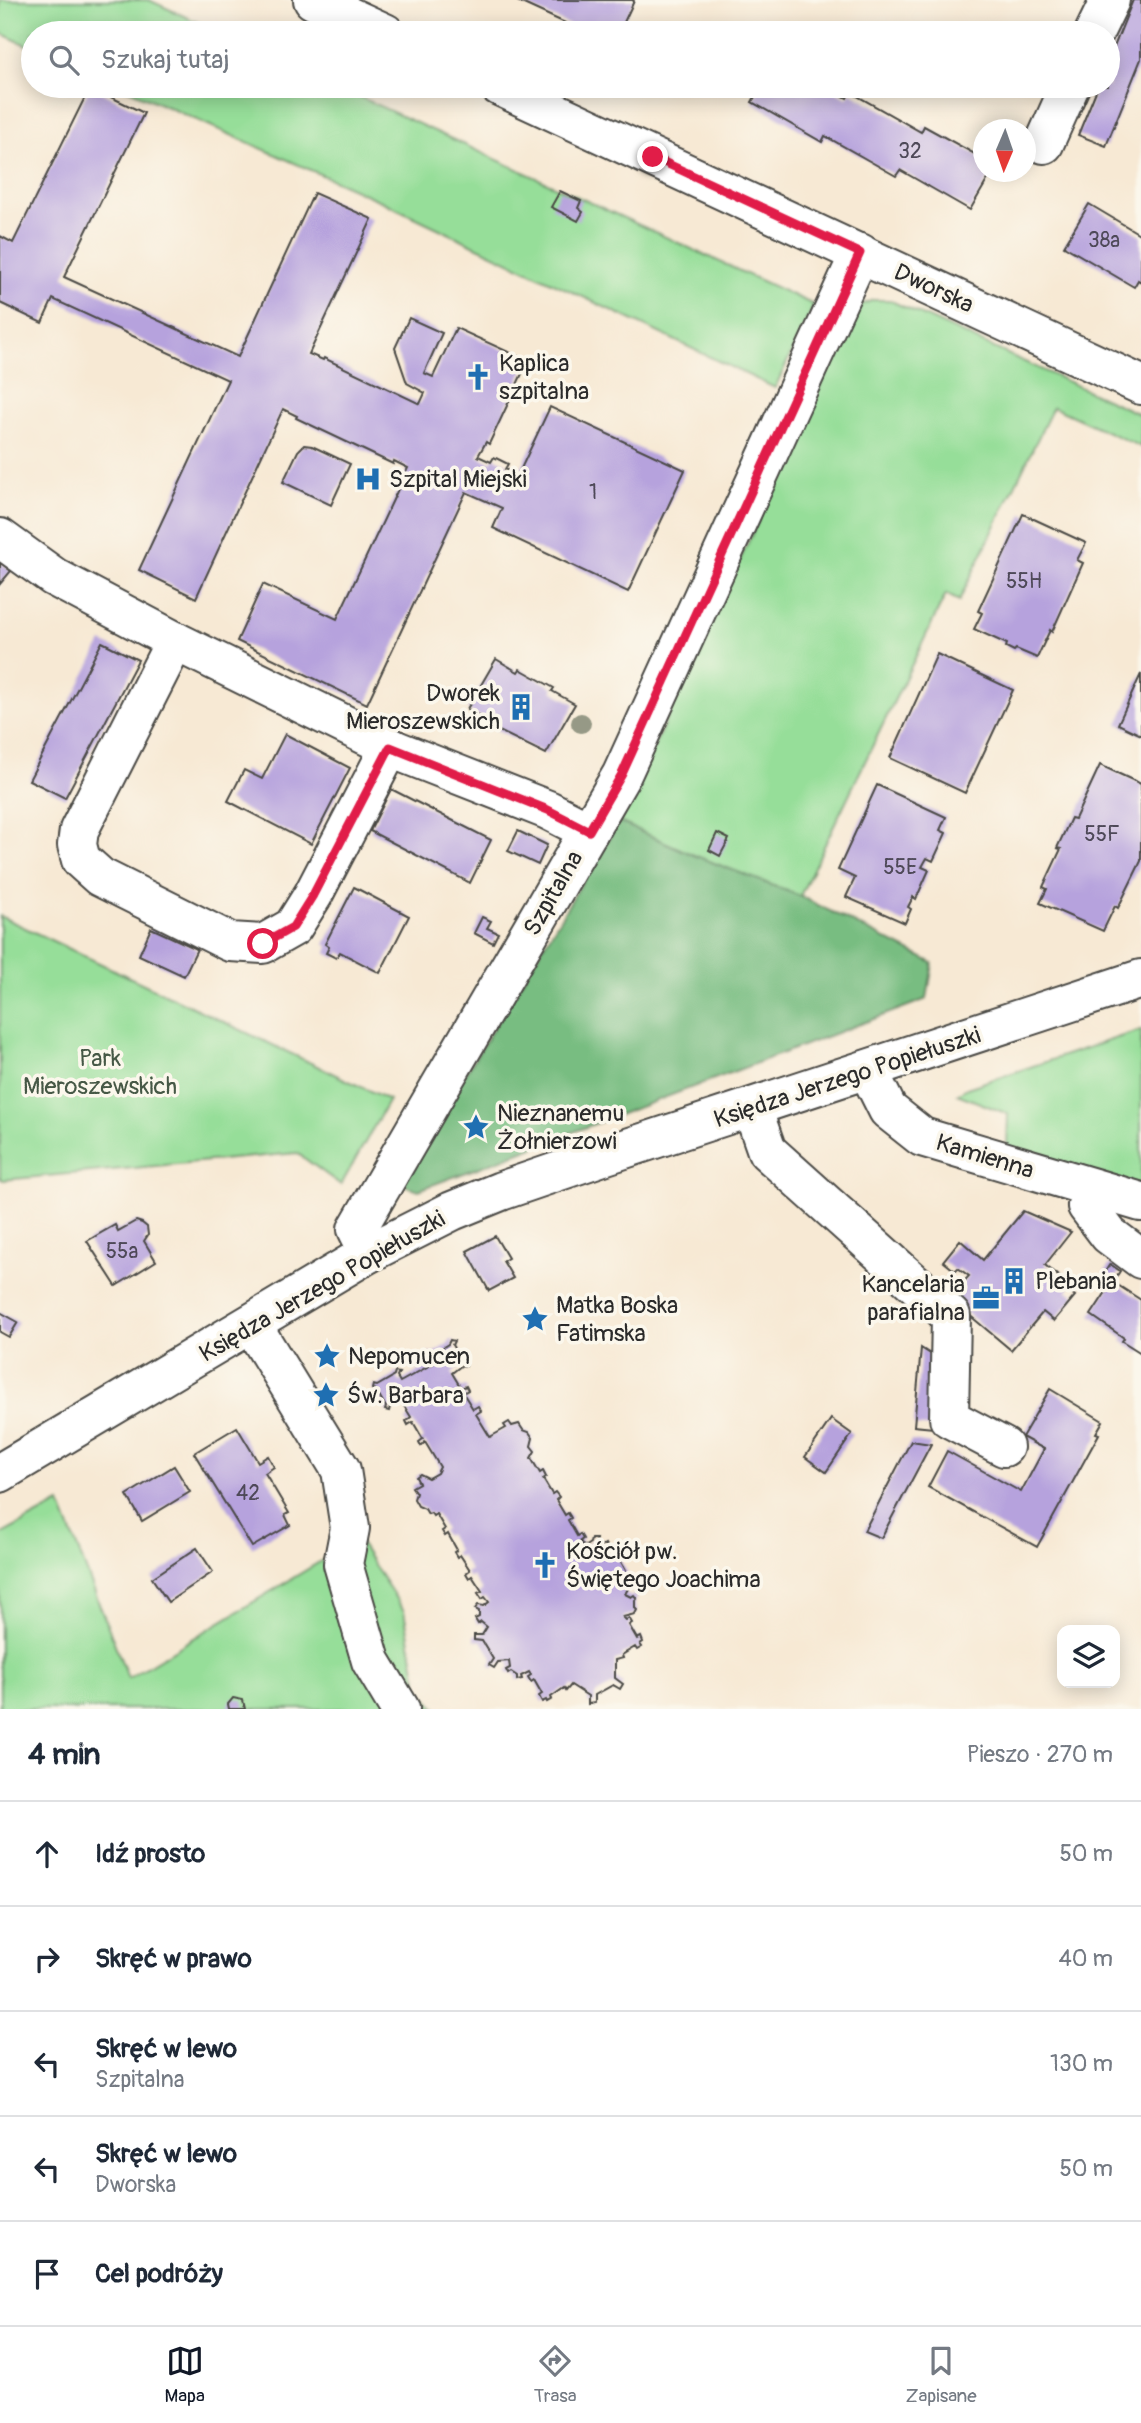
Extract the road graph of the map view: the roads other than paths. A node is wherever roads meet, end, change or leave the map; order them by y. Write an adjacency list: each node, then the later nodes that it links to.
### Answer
1 (313, 0): 3 (street)
2 (1110, 0): 4 (street)
3 (359, 21)
4 (1100, 21)
5 (525, 98): 8 (street, Dworska)
6 (1065, 98): 7 (street)
7 (1044, 144)
8 (860, 253): 9 (street, Dworska); 13 (street, Szpitalna)
9 (1141, 385)
10 (0, 538): 11 (street)
11 (175, 641): 12 (street); 12 (street)
12 (390, 747): 13 (street)
13 (589, 831): 19 (street, Szpitalna)
14 (1141, 979): 15 (street, Księdza Jerzego Popiełuszki)
15 (868, 1070): 16 (street, Księdza Jerzego Popiełuszki); 17 (street, Kamienna)
16 (752, 1108): 19 (street, Księdza Jerzego Popiełuszki); 22 (street)
17 (1092, 1188): 18 (street, Kamienna); 20 (street)
18 (1141, 1202)
19 (369, 1253): 21 (street, Księdza Jerzego Popiełuszki)
20 (1141, 1259)
21 (252, 1325): 23 (street, Księdza Jerzego Popiełuszki); 24 (street)
22 (1003, 1447)
23 (0, 1474)
24 (400, 1709)

